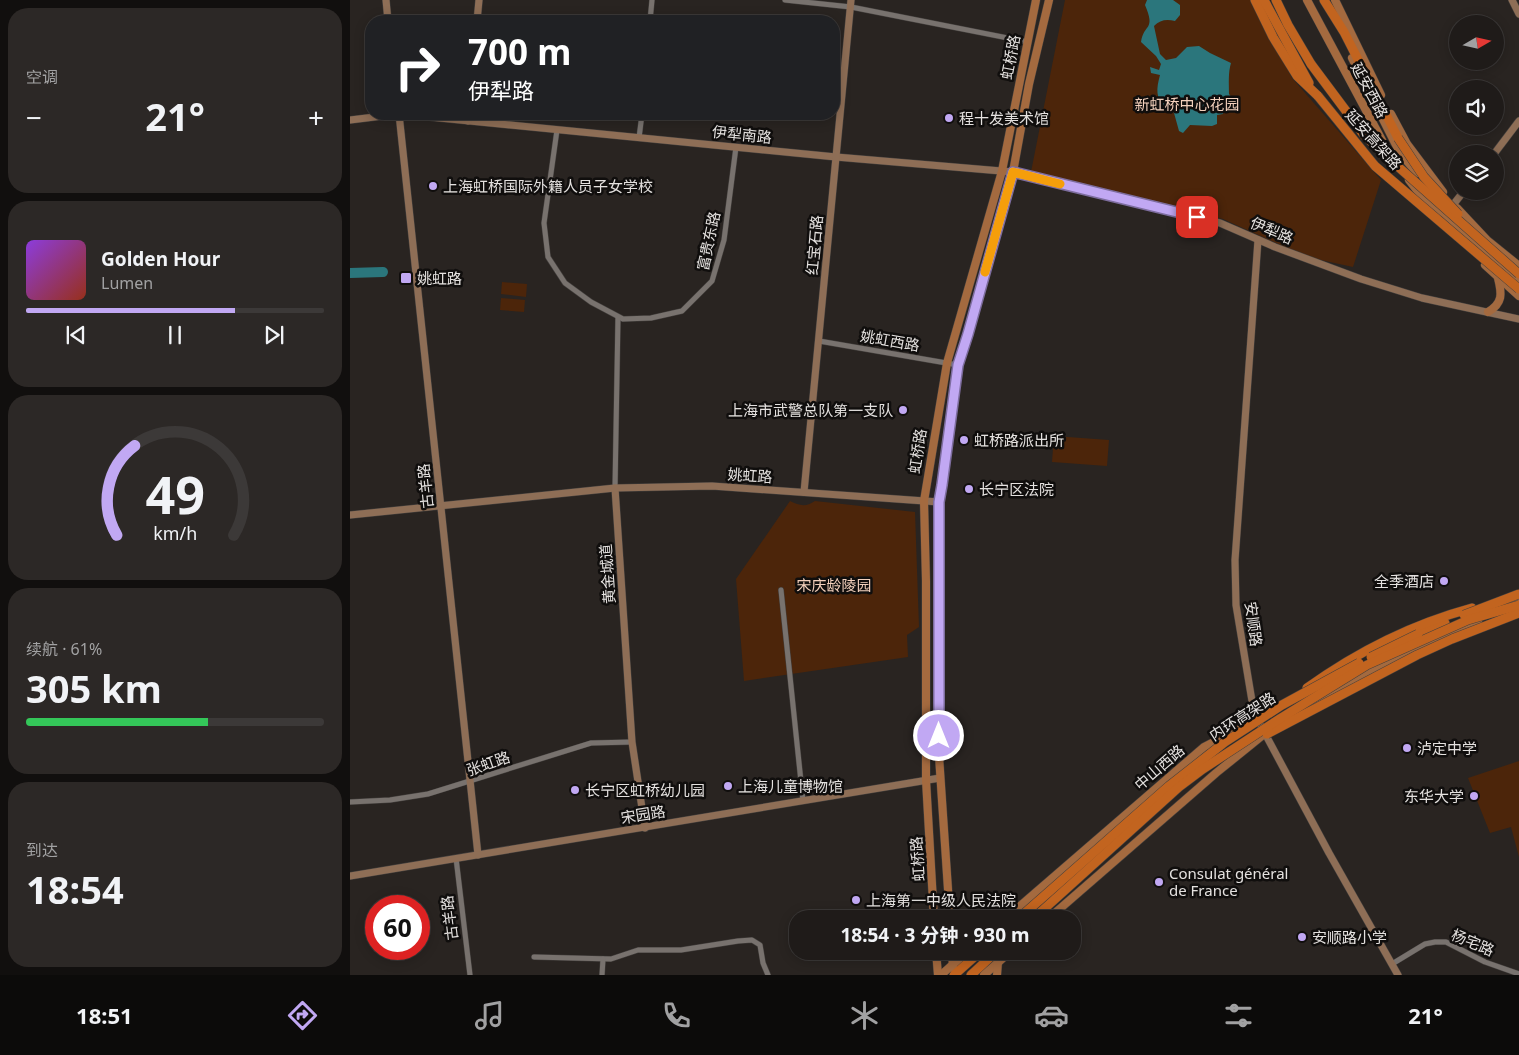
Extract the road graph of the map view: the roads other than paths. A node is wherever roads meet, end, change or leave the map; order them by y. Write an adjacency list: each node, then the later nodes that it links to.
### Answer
1 (386, 0): 16 (street)
2 (479, 0): 17 (street)
3 (652, 0): 18 (street)
4 (785, 0): 14 (street)
5 (1036, 0): 19 (main road, 虹桥路)
6 (1048, 0): 35 (main road, 虹桥路)
7 (1255, 0): 20 (highway)
8 (1264, 0): 20 (highway, 延安高架路)
9 (1276, 0): 39 (highway, 延安高架路, bridge)
10 (1307, 0): 37 (main road, 延安西路)
11 (1323, 0): 37 (main road, 延安西路); 39 (highway, bridge)
12 (1335, 0): 37 (main road, 延安西路)
13 (1512, 0): 15 (street)
14 (851, 3): 19 (street); 21 (street, 红宝石路)
15 (1519, 14)
16 (387, 15)
17 (478, 15)
18 (651, 15)
19 (1028, 42): 34 (main road, 虹桥路)
20 (1318, 96): 44 (highway, 延安高架路, bridge)
21 (840, 116)
22 (365, 118): 23 (street, 伊犁南路)
23 (350, 120)
24 (400, 120): 56 (street, 古羊路)
25 (484, 120): 29 (street, 伊犁南路)
26 (641, 120): 30 (street)
27 (840, 120): 33 (street, 红宝石路)
28 (1519, 121): 31 (street)
29 (557, 130): 30 (street, 伊犁南路); 47 (street, 富贵东路)
30 (639, 138): 32 (street, 伊犁南路)
31 (1501, 145)
32 (736, 147): 33 (street, 伊犁南路); 47 (street, 富贵东路)
33 (836, 157): 34 (street, 伊犁南路); 49 (street, 红宝石路)
34 (1002, 170): 35 (street, 伊犁南路); 50 (main road, 虹桥路)
35 (1013, 172): 38 (street, 伊犁路); 51 (main road, 虹桥路)
36 (1457, 200): 37 (street)
37 (1447, 212): 40 (main road, 延安西路); 41 (main road, 延安西路); 42 (main road, 延安西路); 43 (main road, 延安西路)
38 (1258, 240): 46 (street, 伊犁路); 64 (street, 安顺路)
39 (1482, 242): 41 (highway, 延安高架路, bridge)
40 (1519, 266)
41 (1519, 274)
42 (1498, 278): 45 (main road, 延安西路); 46 (main road)
43 (1519, 282)
44 (1519, 289)
45 (1519, 296)
46 (1488, 312): 48 (street, 伊犁路)
47 (618, 317): 52 (street, 黄金城道)
48 (1519, 320)
49 (819, 341): 50 (street, 姚虹西路); 53 (street, 红宝石路)
50 (947, 363): 51 (street, 姚虹西路); 54 (main road, 虹桥路)
51 (958, 365): 55 (main road, 虹桥路)
52 (615, 488): 53 (street, 姚虹路); 56 (street, 姚虹路); 66 (street, 黄金城道)
53 (804, 492): 54 (street, 姚虹路)
54 (924, 501): 55 (street, 姚虹路); 69 (main road, 虹桥路)
55 (939, 502): 68 (main road, 虹桥路)
56 (441, 506): 57 (street, 姚虹路); 70 (street, 古羊路)
57 (350, 514)
58 (781, 590): 71 (street)
59 (1519, 597): 62 (main road, 中山西路); 62 (highway, 内环高架路, bridge); 63 (highway, bridge)
60 (1519, 605): 67 (highway, 内环高架路, bridge)
61 (1519, 612): 65 (main road); 67 (highway, bridge)
62 (1367, 659): 63 (highway, 内环高架路, bridge); 64 (main road, 中山西路)
63 (1282, 705): 82 (highway, 内环高架路, bridge)
64 (1257, 721): 65 (street, 安顺路); 81 (main road, 中山西路)
65 (1264, 734): 84 (main road); 95 (street, 安顺路)
66 (632, 742): 70 (street, 张虹路); 73 (street, 黄金城道)
67 (1203, 769): 83 (highway, 内环高架路, bridge)
68 (940, 778): 69 (street, 宋园路); 77 (main road, 虹桥路)
69 (926, 780): 71 (street, 宋园路); 78 (main road, 虹桥路)
70 (470, 782): 72 (street, 张虹路); 74 (street, 古羊路)
71 (803, 801): 73 (street, 宋园路)
72 (350, 802)
73 (644, 828): 74 (street, 宋园路)
74 (478, 855): 75 (street, 宋园路)
75 (456, 858): 76 (street, 宋园路); 97 (street, 古羊路)
76 (350, 876)
77 (949, 907): 79 (main road, 虹桥路); 80 (main road)
78 (933, 910)
79 (949, 910)
80 (950, 910)
81 (1015, 910)
82 (1028, 910)
83 (1043, 910)
84 (1058, 910)
85 (534, 958): 86 (street)
86 (603, 959): 98 (street); 99 (street)
87 (937, 960): 100 (main road)
88 (953, 960): 94 (main road)
89 (958, 960): 94 (main road)
90 (971, 960): 101 (highway)
91 (987, 960): 102 (highway)
92 (1000, 960): 93 (main road)
93 (998, 962): 103 (main road); 104 (main road)
94 (953, 964): 100 (main road); 101 (main road)
95 (1392, 964): 96 (street, 杨宅路); 105 (street, 安顺路)
96 (1519, 974)
97 (470, 975)
98 (602, 975)
99 (768, 975)
100 (939, 975)
101 (954, 975)
102 (971, 975)
103 (984, 975)
104 (997, 975)
105 (1398, 975)

